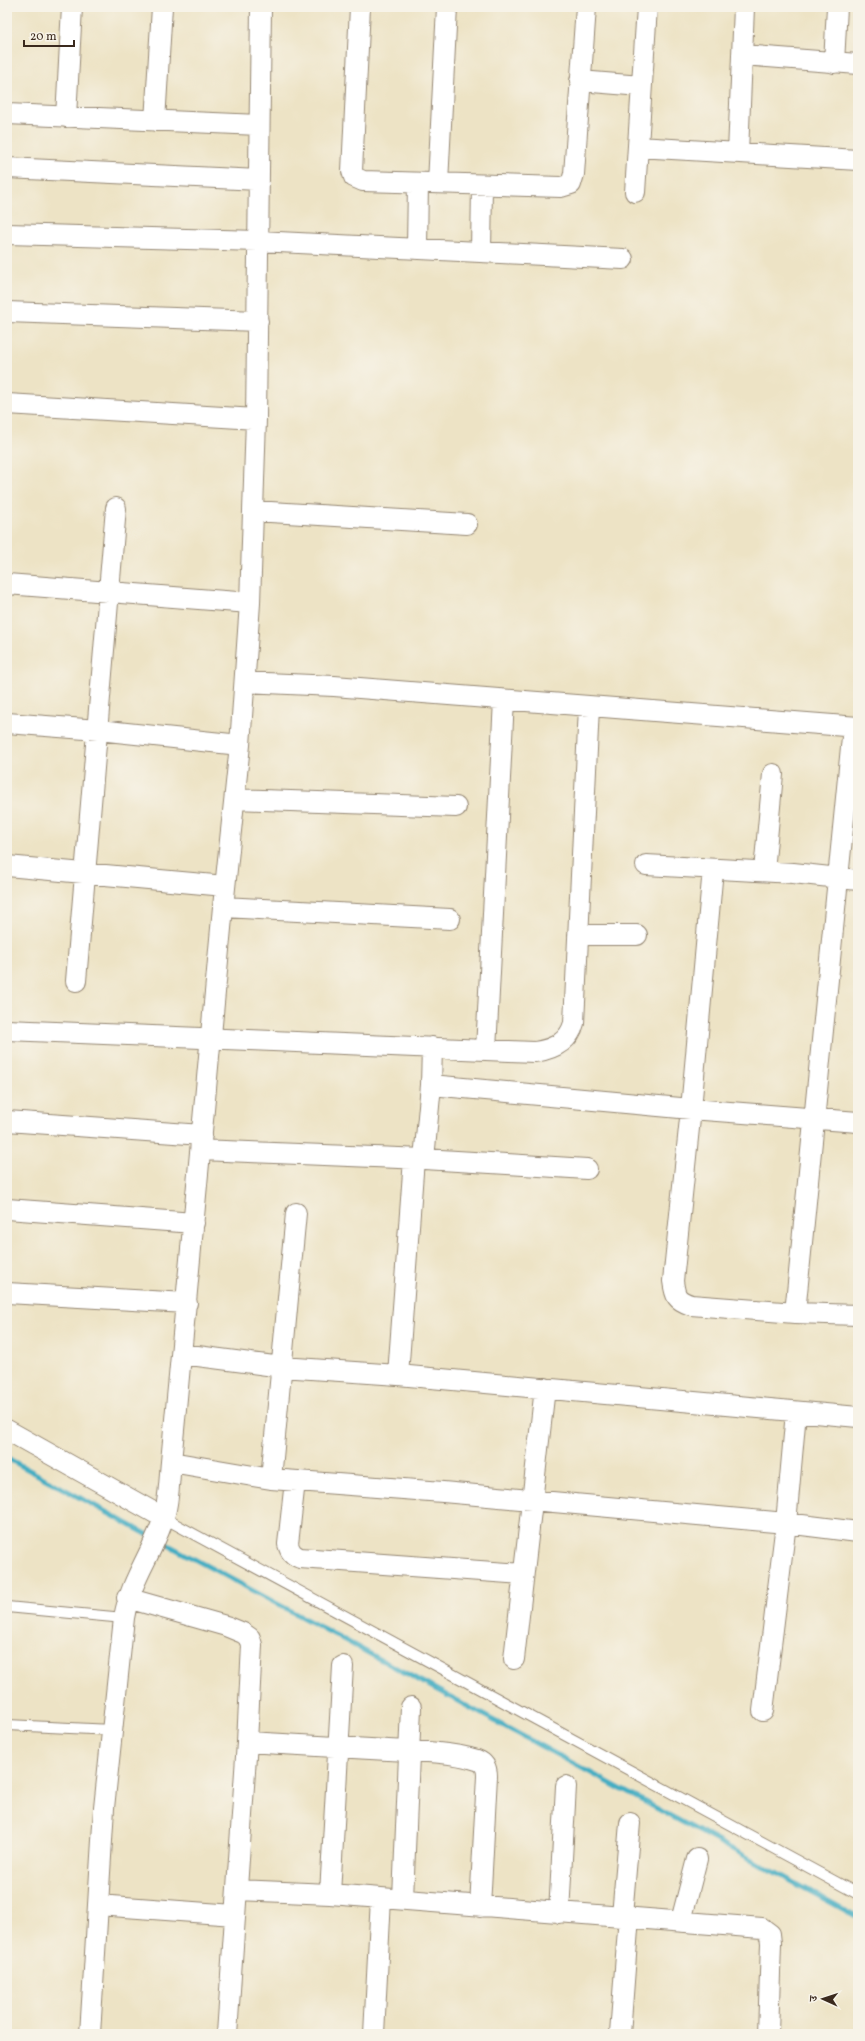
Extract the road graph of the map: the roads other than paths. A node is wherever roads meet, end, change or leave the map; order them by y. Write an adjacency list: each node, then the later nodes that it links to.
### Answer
1 (72, 7): 16 (street)
2 (162, 7): 17 (street)
3 (261, 7): 18 (street)
4 (360, 7): 24 (street)
5 (447, 7): 25 (street)
6 (586, 7): 13 (street)
7 (647, 7): 14 (street)
8 (744, 7): 10 (street)
9 (837, 7): 11 (street)
10 (742, 55): 11 (street); 20 (street)
11 (834, 63): 12 (street)
12 (858, 64)
13 (580, 81): 14 (street); 26 (street)
14 (641, 86): 19 (street)
15 (7, 114): 16 (street)
16 (66, 117): 17 (street)
17 (155, 121): 18 (street)
18 (260, 125): 23 (street)
19 (638, 147): 20 (street); 27 (street)
20 (738, 153): 21 (street)
21 (858, 160)
22 (7, 168): 23 (street)
23 (259, 180): 29 (street)
24 (418, 183): 25 (street); 30 (street)
25 (438, 183): 26 (street)
26 (482, 185): 31 (street)
27 (635, 192)
28 (7, 234): 29 (street)
29 (258, 241): 30 (street); 34 (street)
30 (417, 248): 31 (street)
31 (481, 252): 32 (street)
32 (623, 259)
33 (7, 312): 34 (street)
34 (258, 321): 36 (street)
35 (7, 404): 36 (street)
36 (256, 419): 38 (street)
37 (116, 508): 41 (street)
38 (254, 511): 39 (street); 42 (street)
39 (467, 524)
40 (7, 584): 41 (street)
41 (109, 592): 42 (street); 48 (street)
42 (250, 603): 43 (street)
43 (245, 682): 44 (street); 49 (street)
44 (504, 700): 45 (street); 69 (street)
45 (589, 707): 47 (street); 63 (street)
46 (7, 723): 48 (street)
47 (855, 727): 58 (street)
48 (98, 730): 49 (street); 57 (street)
49 (240, 745): 51 (street)
50 (773, 774): 56 (street)
51 (235, 799): 52 (street); 60 (street)
52 (456, 807)
53 (646, 865): 55 (street)
54 (7, 866): 57 (street)
55 (713, 869): 56 (street); 71 (street)
56 (764, 871): 58 (street)
57 (87, 874): 60 (street); 65 (street)
58 (838, 878): 59 (street); 72 (street)
59 (858, 880)
60 (225, 886): 61 (street)
61 (223, 907): 62 (street); 67 (street)
62 (450, 919)
63 (578, 935): 64 (street); 69 (street)
64 (637, 936)
65 (76, 981)
66 (7, 1030): 67 (street)
67 (211, 1038): 68 (street); 75 (street)
68 (432, 1047): 69 (street); 70 (street)
69 (486, 1050)
70 (431, 1085): 71 (street); 76 (street)
71 (691, 1109): 72 (street); 83 (street)
72 (813, 1118): 74 (street); 83 (street)
73 (7, 1122): 75 (street)
74 (858, 1122)
75 (201, 1143): 76 (street); 80 (street)
76 (419, 1159): 77 (street); 87 (street)
77 (587, 1169)
78 (7, 1209): 80 (street)
79 (296, 1213): 86 (street)
80 (194, 1223): 82 (street)
81 (7, 1293): 82 (street)
82 (187, 1303): 85 (street)
83 (795, 1313): 84 (street)
84 (858, 1315)
85 (182, 1354): 86 (street); 92 (street)
86 (282, 1366): 87 (street); 93 (street)
87 (398, 1375): 88 (street)
88 (545, 1388): 89 (street); 95 (street)
89 (796, 1412): 90 (street); 97 (street)
90 (858, 1417)
91 (7, 1430): 96 (street)
92 (172, 1462): 93 (street); 96 (street)
93 (271, 1479): 94 (street)
94 (295, 1481): 95 (street); 99 (street)
95 (532, 1501): 97 (street); 99 (street)
96 (163, 1522): 100 (street); 117 (lane)
97 (786, 1523): 98 (street); 106 (street)
98 (858, 1532)
99 (523, 1574): 103 (street)
100 (127, 1598): 102 (street); 109 (street)
101 (7, 1607): 102 (lane)
102 (124, 1618): 108 (street)
103 (514, 1659)
104 (343, 1666): 110 (street)
105 (411, 1707): 111 (street)
106 (763, 1710)
107 (7, 1725): 108 (lane)
108 (112, 1730): 120 (street)
109 (247, 1742): 110 (street); 115 (street)
110 (338, 1747): 111 (street); 116 (street)
111 (409, 1751): 119 (street); 121 (street)
112 (566, 1786): 122 (street)
113 (630, 1823): 124 (street)
114 (697, 1859): 125 (street)
115 (236, 1890): 116 (street); 123 (street)
116 (330, 1894): 118 (street)
117 (858, 1894)
118 (381, 1898): 119 (street); 128 (street)
119 (403, 1900): 121 (street)
120 (98, 1905): 123 (street); 126 (street)
121 (480, 1907): 122 (street)
122 (559, 1913): 124 (street)
123 (234, 1915): 127 (street)
124 (626, 1916): 125 (street); 129 (street)
125 (681, 1921): 130 (street)
126 (90, 2034)
127 (227, 2034)
128 (374, 2034)
129 (620, 2034)
130 (768, 2034)

